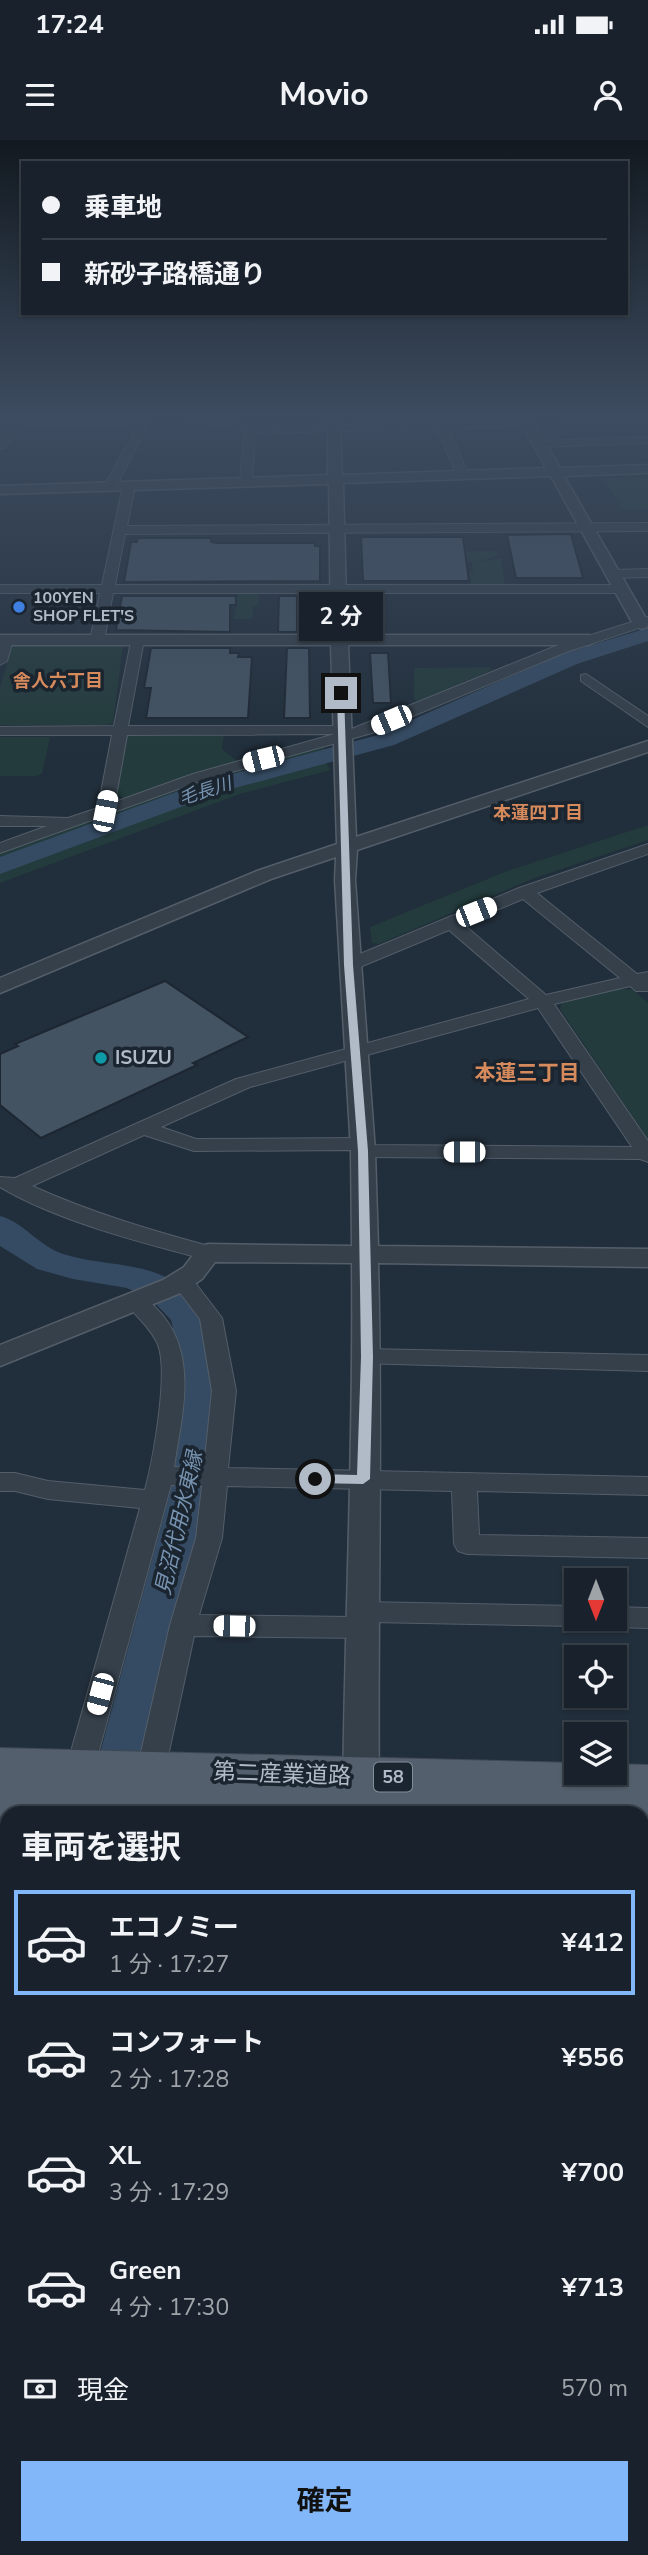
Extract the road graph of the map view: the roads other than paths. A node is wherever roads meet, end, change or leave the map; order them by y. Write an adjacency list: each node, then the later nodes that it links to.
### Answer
1 (626, 528): 2 (street)
2 (586, 529): 4 (street); 6 (street)
3 (119, 530): 4 (street); 8 (street)
4 (337, 530): 9 (street)
5 (648, 573): 6 (street)
6 (612, 574): 10 (street)
7 (0, 589): 8 (street)
8 (108, 589): 9 (street); 13 (street)
9 (338, 589): 10 (street); 15 (street)
10 (621, 589): 11 (street)
11 (644, 622): 16 (street)
12 (3, 640): 13 (street); 17 (street)
13 (97, 640): 14 (street)
14 (137, 640): 15 (street); 20 (street)
15 (340, 640): 16 (street); 22 (street)
16 (589, 640): 22 (street)
17 (0, 661)
18 (586, 678): 19 (street)
19 (648, 723)
20 (121, 730): 21 (street); 22 (street); 24 (street)
21 (0, 731)
22 (342, 744): 24 (street); 27 (street)
23 (648, 746): 27 (street)
24 (105, 811): 26 (street)
25 (0, 821): 26 (street)
26 (79, 821): 28 (street)
27 (347, 845): 32 (street); 34 (street)
28 (0, 848)
29 (647, 851): 30 (street)
30 (525, 892): 31 (street); 33 (street)
31 (452, 922): 32 (street); 35 (street)
32 (348, 965): 36 (street)
33 (643, 983): 35 (street)
34 (0, 986)
35 (542, 1001): 36 (street); 39 (street)
36 (355, 1051): 37 (street); 38 (street)
37 (146, 1129): 38 (street); 40 (street)
38 (362, 1148): 39 (street); 42 (street)
39 (648, 1154)
40 (6, 1182): 41 (street)
41 (208, 1253): 42 (street); 44 (street)
42 (365, 1257): 43 (street); 46 (street)
43 (648, 1258)
44 (160, 1292): 45 (street); 48 (street); 52 (street)
45 (0, 1356)
46 (367, 1357): 47 (street); 49 (street)
47 (648, 1363)
48 (212, 1478): 49 (street); 52 (street); 59 (street)
49 (363, 1479): 51 (street); 58 (street)
50 (0, 1482): 52 (street)
51 (464, 1482): 53 (street); 54 (street)
52 (164, 1484): 62 (street)
53 (648, 1486)
54 (648, 1548)
55 (564, 1616): 58 (street)
56 (627, 1617): 57 (street)
57 (648, 1618)
58 (361, 1620): 59 (street); 63 (street)
59 (183, 1625): 62 (street)
60 (0, 1767): 62 (main road, 第二産業道路 / 58)
61 (648, 1785): 63 (main road, 第二産業道路 / 58)
62 (112, 1791): 63 (main road, 第二産業道路 / 58); 64 (main road, 第二産業道路 / 58)
63 (361, 1791): 65 (main road, 第二産業道路 / 58)
64 (0, 1797)
65 (520, 1806)

